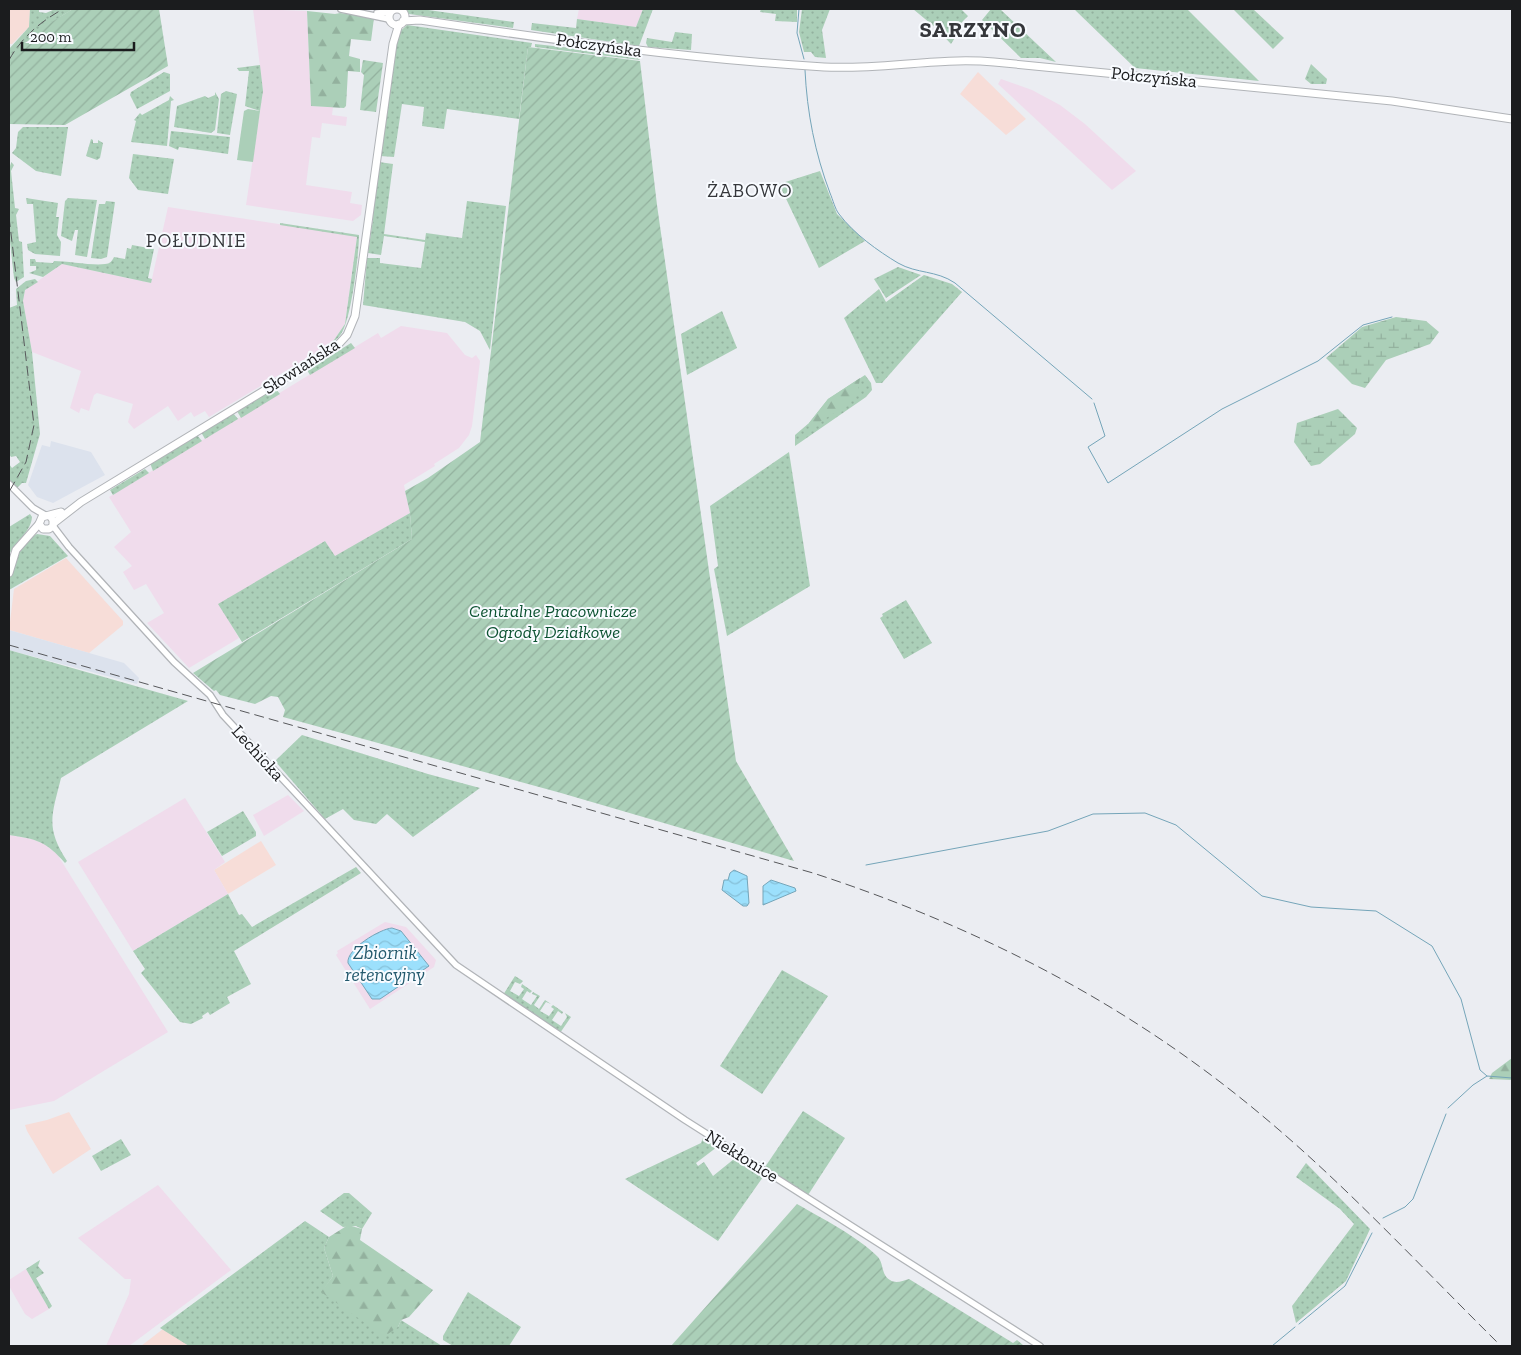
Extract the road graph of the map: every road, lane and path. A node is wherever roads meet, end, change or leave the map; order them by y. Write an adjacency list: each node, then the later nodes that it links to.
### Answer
1 (341, 9): 2 (street, Połczyńska)
2 (397, 15): 3 (main road, Połczyńska); 5 (main road, Słowiańska)
3 (1512, 119)
4 (9, 484): 5 (street, Lechicka)
5 (46, 523): 6 (main road, Słowiańska); 7 (street, Lechicka)
6 (9, 573)
7 (448, 959): 8 (street, Niekłonice)
8 (1040, 1346)

